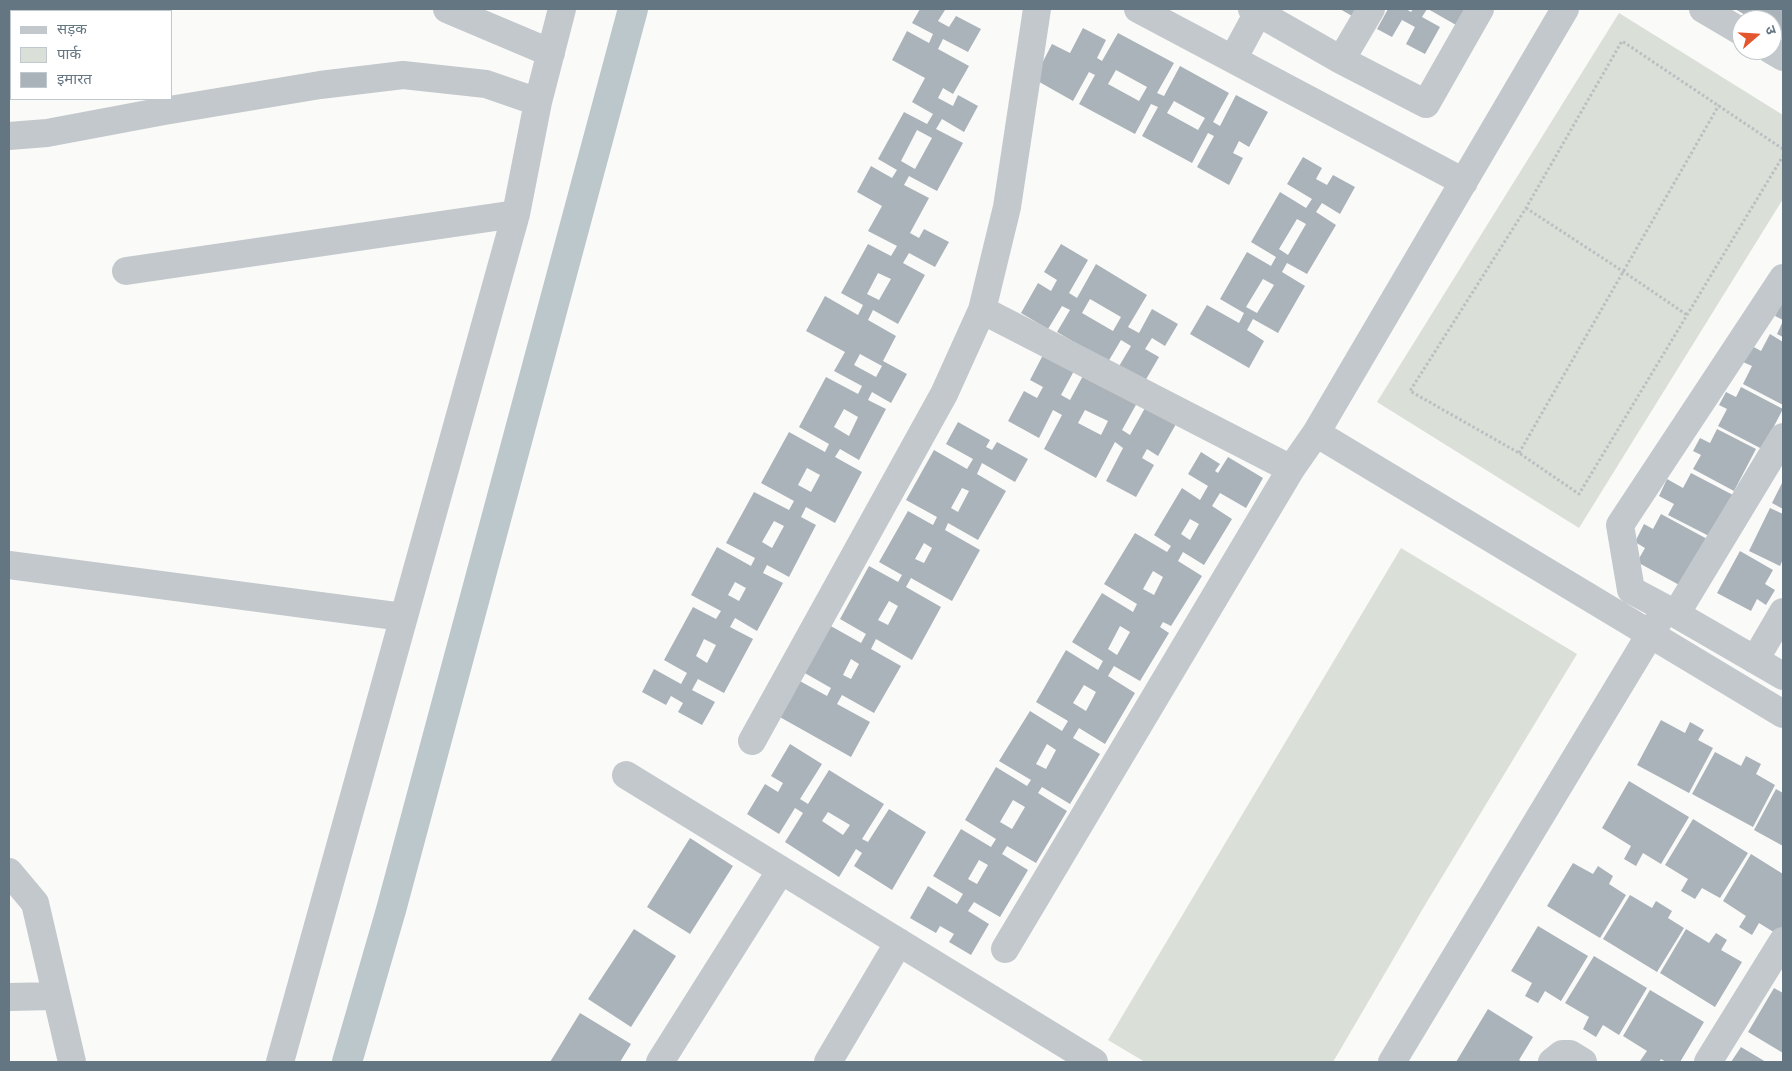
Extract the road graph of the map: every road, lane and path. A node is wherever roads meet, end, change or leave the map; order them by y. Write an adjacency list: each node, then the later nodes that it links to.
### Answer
1 (447, 9): 11 (street)
2 (562, 9): 11 (street)
3 (1037, 9): 25 (street)
4 (1138, 9): 12 (street)
5 (1371, 9): 13 (street)
6 (1480, 9): 13 (street)
7 (1565, 9): 19 (street)
8 (1257, 10): 12 (street); 13 (street)
9 (1712, 11): 10 (street)
10 (1732, 25)
11 (551, 52): 14 (street)
12 (1233, 59): 19 (street)
13 (1341, 60)
14 (538, 102): 16 (street); 21 (street)
15 (1719, 105): 17 (path); 20 (path); 23 (path)
16 (9, 136)
17 (1783, 149)
18 (1783, 156): 26 (path)
19 (1464, 182): 27 (street)
20 (1526, 208): 23 (path); 29 (path)
21 (516, 214): 22 (street); 34 (street)
22 (126, 271)
23 (1624, 272): 26 (path); 29 (path)
24 (1783, 278): 32 (street)
25 (982, 310): 30 (street); 39 (street)
26 (1687, 315): 29 (path)
27 (1316, 433): 30 (street); 35 (street)
28 (1783, 437): 32 (street)
29 (1519, 453)
30 (1291, 469): 45 (street)
31 (9, 565): 34 (street)
32 (1671, 611): 35 (street); 36 (street)
33 (1783, 612): 36 (street)
34 (403, 617): 50 (street)
35 (1649, 634): 38 (street); 53 (street)
36 (1755, 660): 37 (street)
37 (1783, 676)
38 (1783, 714)
39 (752, 741)
40 (626, 775): 41 (street)
41 (782, 870): 43 (street); 51 (street)
42 (9, 872): 46 (street)
43 (899, 942): 48 (street); 52 (street)
44 (1783, 942): 56 (street)
45 (1004, 949)
46 (56, 996): 47 (street); 49 (street)
47 (9, 997)
48 (1089, 1061)
49 (72, 1062)
50 (280, 1062)
51 (660, 1062)
52 (828, 1062)
53 (1392, 1062)
54 (1552, 1062): 55 (street)
55 (1583, 1062)
56 (1708, 1062)

